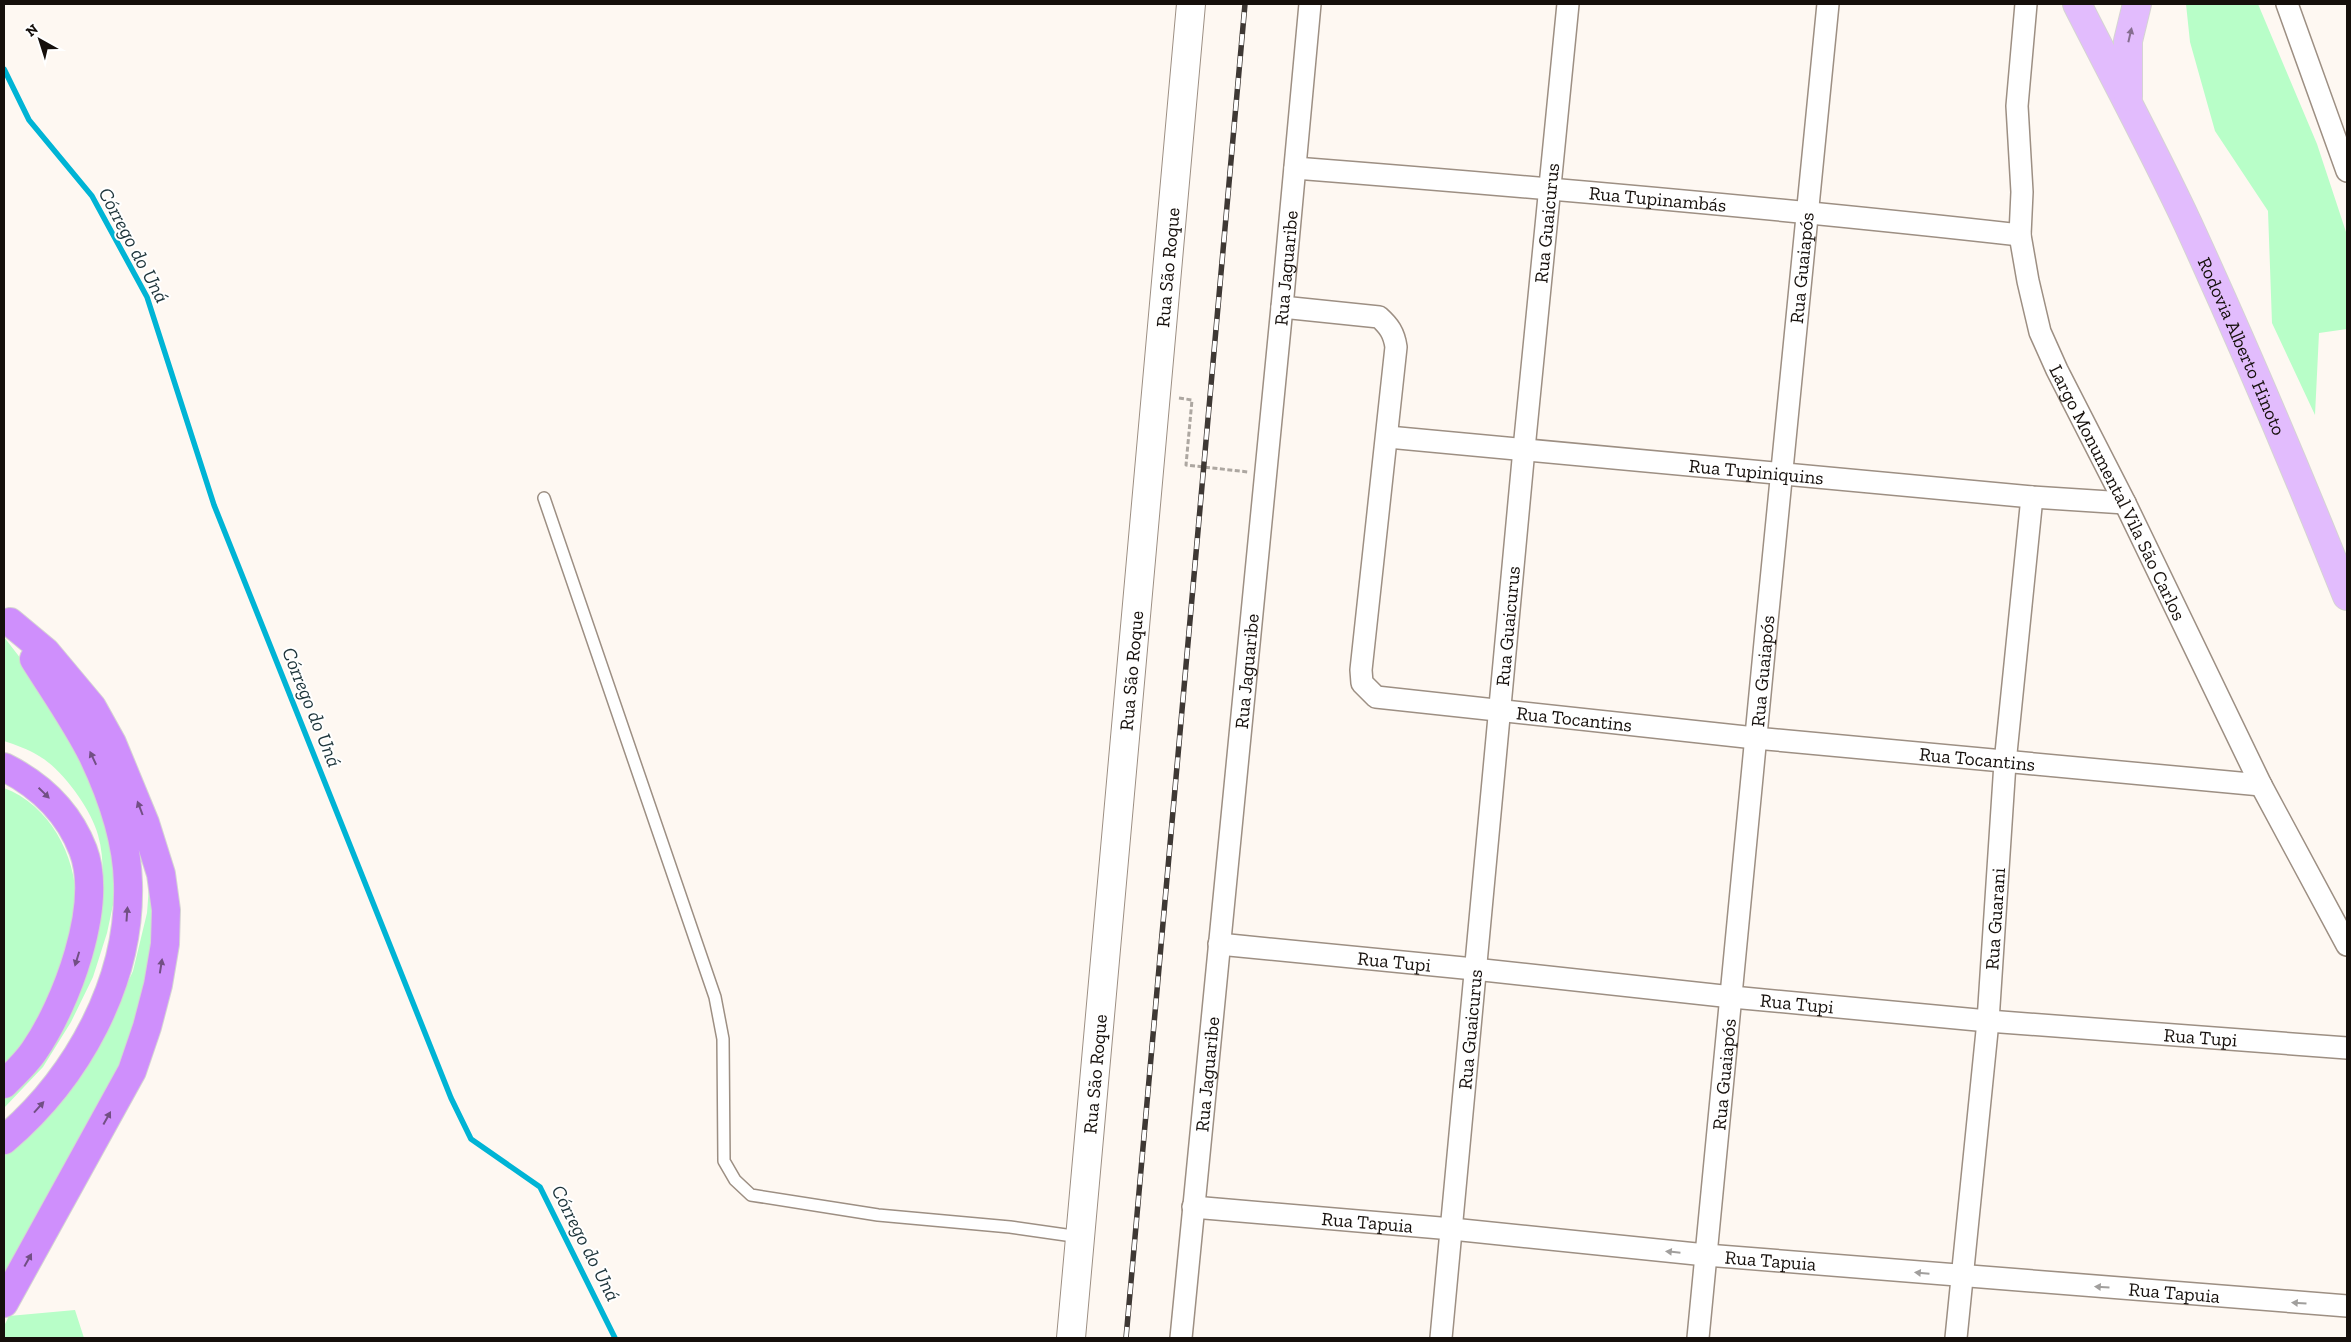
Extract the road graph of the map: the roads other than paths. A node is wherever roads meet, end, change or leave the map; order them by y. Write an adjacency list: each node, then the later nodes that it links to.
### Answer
1 (1191, 4): 40 (street, Rua São Roque)
2 (1310, 4): 11 (street, Rua Jaguaribe)
3 (1568, 4): 13 (street, Rua Guaicurus)
4 (1828, 4): 14 (street, Rua Guaiapós)
5 (2026, 4): 15 (street, Largo Monumental Vila São Carlos)
6 (2077, 4): 10 (main road, Rodovia Alberto Hinoto)
7 (2094, 4): 10 (main road, Rodovia Alberto Hinoto)
8 (2138, 4): 10 (main road, one-way to 8)
9 (2287, 4): 12 (street)
10 (2128, 100): 23 (main road, Rodovia Alberto Hinoto)
11 (1295, 168): 13 (street, Rua Tupinambás); 16 (street, Rua Jaguaribe)
12 (2347, 172)
13 (1549, 188): 14 (street, Rua Tupinambás); 18 (street, Rua Guaicurus)
14 (1807, 211): 15 (street, Rua Tupinambás); 19 (street, Rua Guaiapós)
15 (2020, 235): 22 (street, Largo Monumental Vila São Carlos)
16 (1282, 306): 17 (street, Rua Tocantins); 30 (street, Rua Jaguaribe)
17 (1388, 437): 18 (street, Rua Tupiniquins); 25 (street, Rua Tocantins)
18 (1524, 449): 19 (street, Rua Tupiniquins); 25 (street, Rua Guaicurus)
19 (1782, 474): 21 (street, Rua Tupiniquins); 26 (street, Rua Guaiapós)
20 (544, 498): 40 (lane)
21 (2032, 498): 22 (street, Rua Tupiniquins); 27 (street, Rua Guarani)
22 (2125, 503): 29 (street, Largo Monumental Vila São Carlos)
23 (2347, 596)
24 (7, 617): 37 (highway, one-way to 24); 43 (highway, one-way to 24)
25 (1500, 711): 26 (street, Rua Tocantins); 32 (street, Rua Guaicurus)
26 (1755, 738): 27 (street, Rua Tocantins); 33 (street, Rua Guaiapós)
27 (2005, 763): 29 (street, Rua Tocantins); 34 (street, Rua Guarani)
28 (4, 767): 36 (highway, one-way to 36)
29 (2262, 785): 31 (street, Largo Monumental Vila São Carlos)
30 (1219, 944): 32 (street, Rua Tupi); 38 (street, Rua Jaguaribe)
31 (2347, 945)
32 (1474, 969): 33 (street, Rua Tupi); 39 (street, Rua Guaicurus)
33 (1732, 997): 34 (street, Rua Tupi); 41 (street, Rua Guaiapós)
34 (1988, 1021): 35 (street, Rua Tupi); 42 (street, Rua Guarani)
35 (2347, 1048)
36 (4, 1084)
37 (4, 1140)
38 (1193, 1207): 39 (street, Rua Tapuia); 46 (street, Rua Jaguaribe)
39 (1452, 1229): 41 (street, Rua Tapuia, one-way to 39); 47 (street, Rua Guaicurus)
40 (1080, 1237): 45 (street, Rua São Roque)
41 (1706, 1255): 42 (street, Rua Tapuia, one-way to 41); 48 (street, Rua Guaiapós)
42 (1962, 1276): 44 (street, Rua Tapuia, one-way to 42); 49 (street, Rua Guarani)
43 (4, 1303)
44 (2347, 1306)
45 (1071, 1338)
46 (1181, 1338)
47 (1440, 1338)
48 (1698, 1338)
49 (1956, 1338)

